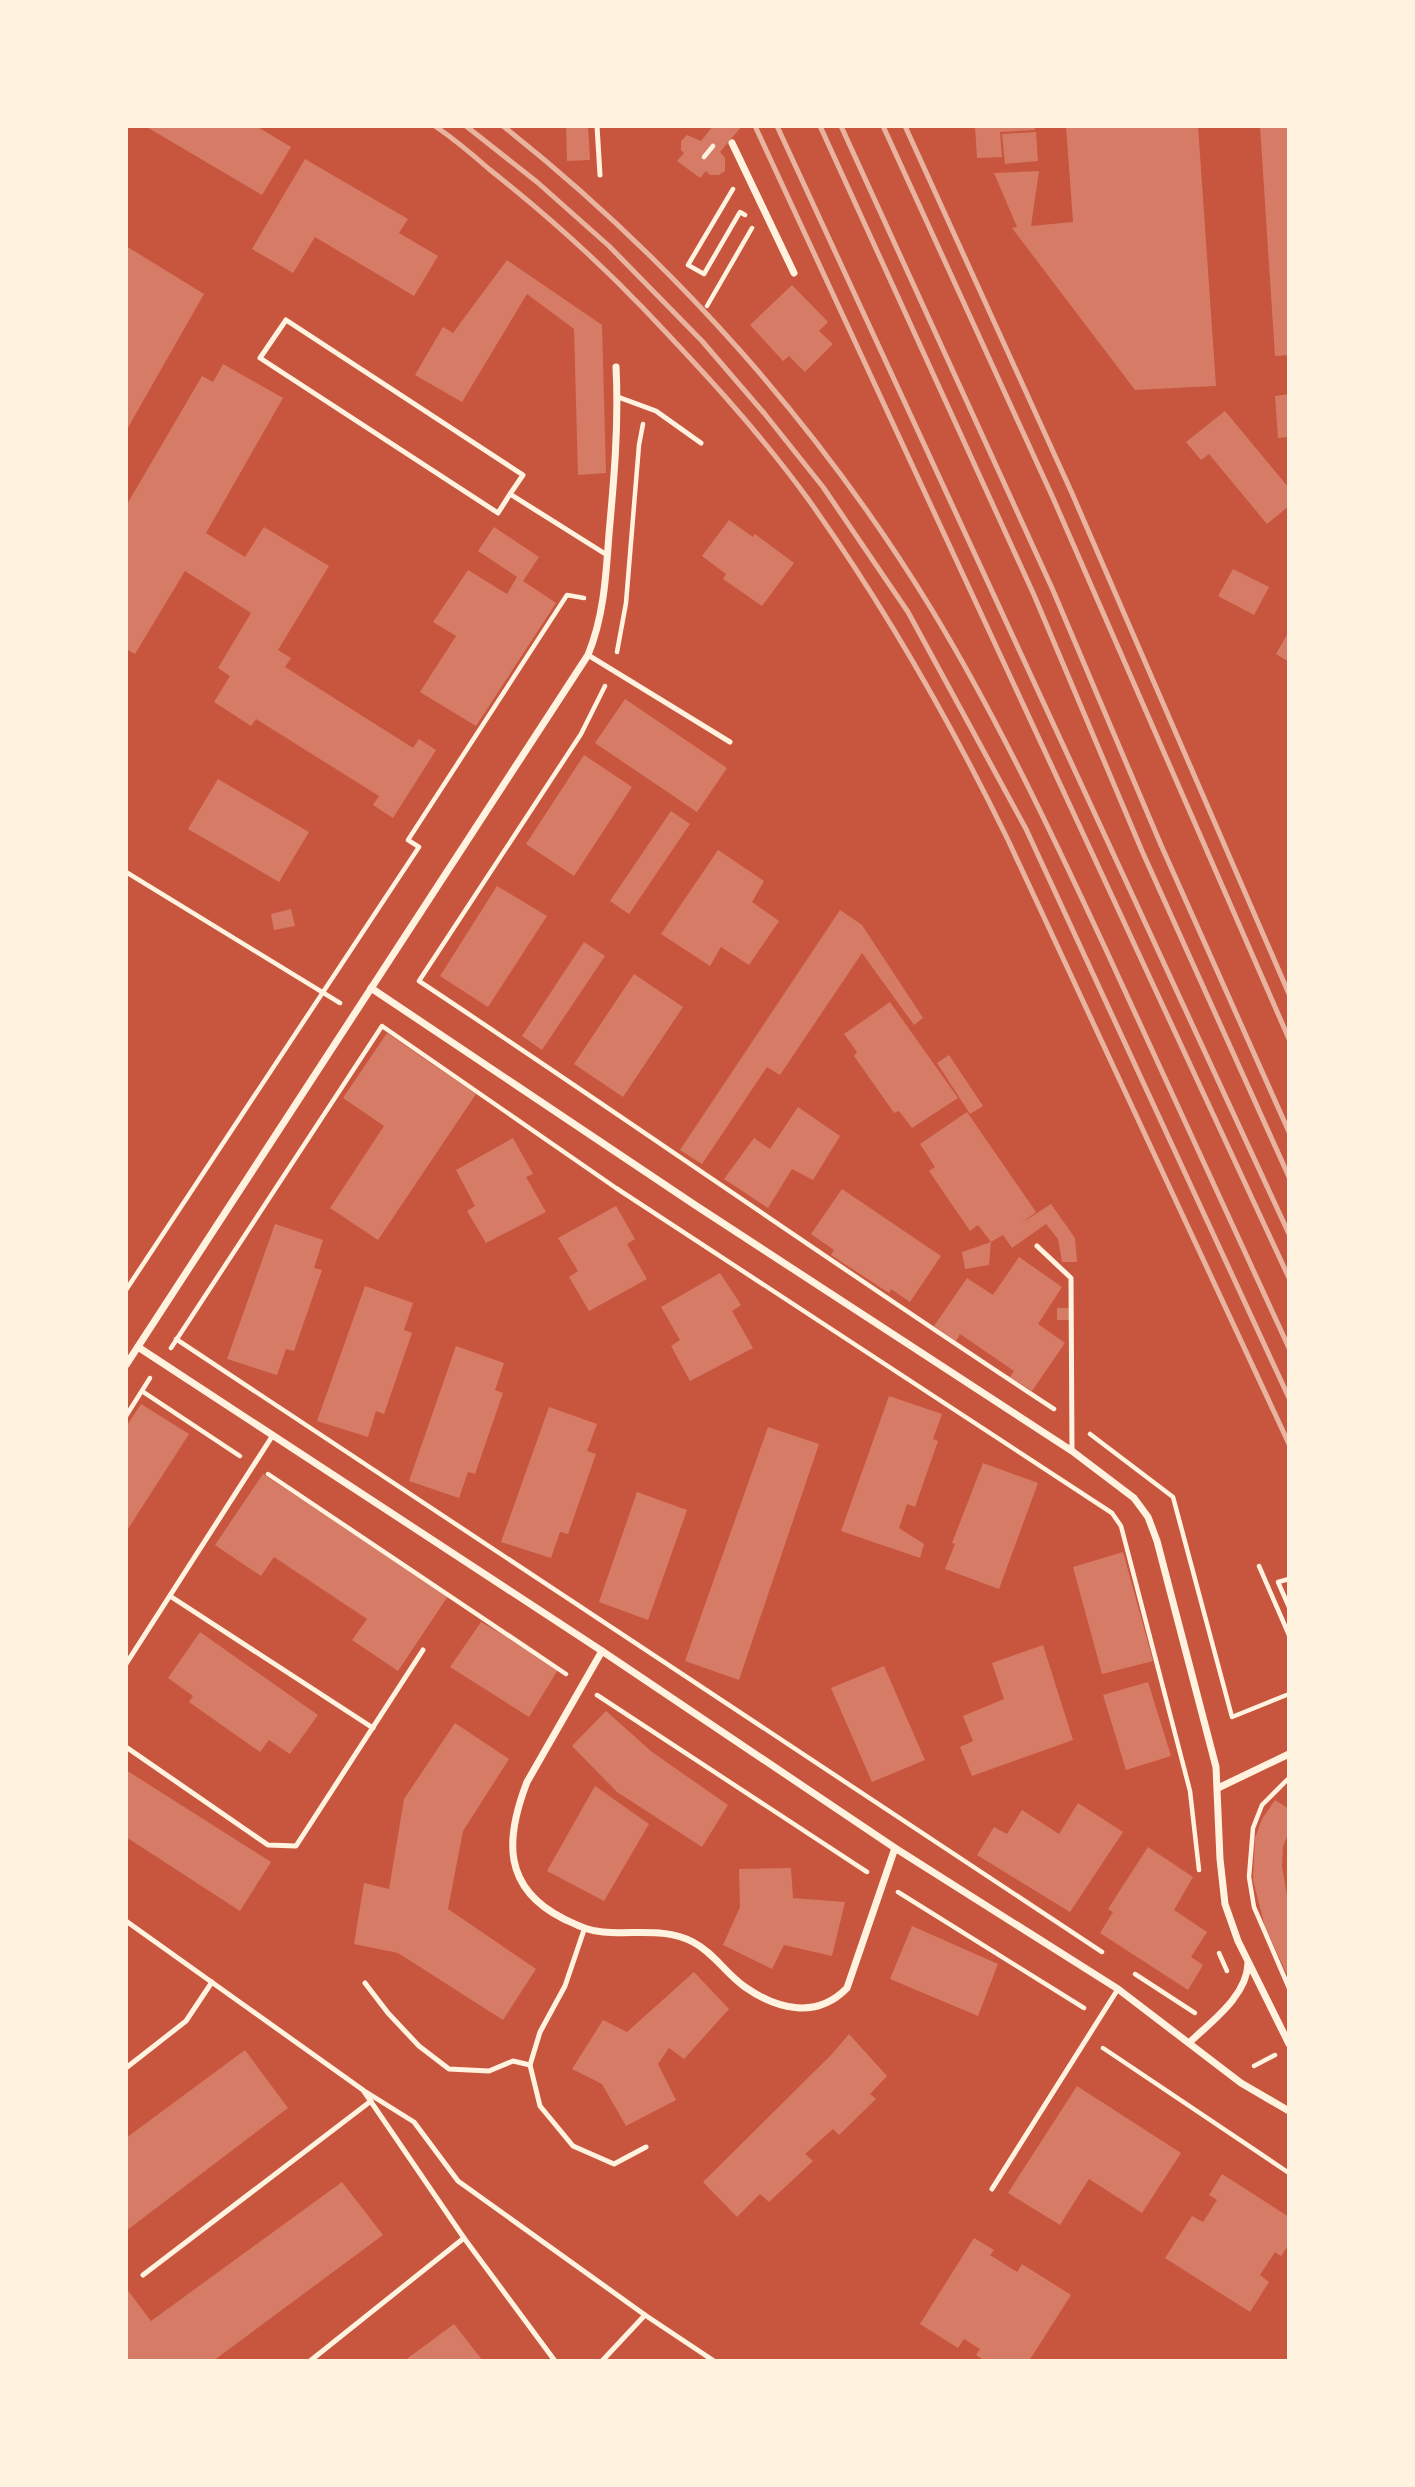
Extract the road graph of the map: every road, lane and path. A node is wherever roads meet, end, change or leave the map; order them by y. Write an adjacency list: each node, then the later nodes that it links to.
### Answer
1 (597, 126): 4 (lane)
2 (732, 143): 3 (street)
3 (745, 169): 5 (path); 7 (street)
4 (600, 175)
5 (747, 217)
6 (755, 221): 8 (path)
7 (794, 273)
8 (707, 306)
9 (616, 367): 10 (street)
10 (618, 397): 12 (lane); 14 (street)
11 (645, 417): 17 (path)
12 (701, 443)
13 (510, 494): 13 (lane); 14 (lane)
14 (607, 555): 15 (street)
15 (603, 601): 16 (street); 21 (path)
16 (588, 655): 17 (lane); 20 (street)
17 (614, 671): 18 (lane); 31 (path)
18 (730, 742)
19 (126, 872): 21 (path)
20 (371, 988): 22 (street); 33 (street)
21 (322, 992): 22 (path); 24 (path)
22 (356, 1013): 26 (street)
23 (1037, 1246): 31 (lane)
24 (126, 1290)
25 (176, 1339): 27 (path); 52 (path); 56 (path)
26 (138, 1347): 27 (street); 28 (street)
27 (161, 1362): 29 (path); 32 (street)
28 (126, 1365)
29 (142, 1391): 30 (path); 34 (path)
30 (126, 1416)
31 (1073, 1422): 33 (lane); 44 (path)
32 (273, 1435): 34 (lane); 41 (street)
33 (1072, 1451): 49 (street)
34 (254, 1465): 37 (lane); 43 (path)
35 (1259, 1566): 39 (path)
36 (1289, 1579): 38 (path)
37 (170, 1596): 42 (lane); 45 (lane)
38 (1289, 1607)
39 (1289, 1635)
40 (423, 1650): 45 (lane)
41 (602, 1651): 43 (street); 50 (street)
42 (126, 1664)
43 (581, 1685): 51 (path); 54 (street)
44 (1289, 1694)
45 (373, 1728): 46 (lane)
46 (126, 1747)
47 (1289, 1754): 49 (street)
48 (1289, 1778): 62 (path)
49 (1218, 1788): 57 (street)
50 (895, 1847): 51 (street); 63 (street)
51 (882, 1881): 54 (street); 65 (path)
52 (1200, 1882)
53 (126, 1921): 60 (lane)
54 (584, 1930): 69 (lane)
55 (1217, 1949): 59 (path)
56 (1102, 1952)
57 (1248, 1958): 66 (street); 67 (street)
58 (1126, 1968): 64 (path)
59 (1228, 1974)
60 (212, 1982): 71 (lane); 72 (lane)
61 (365, 1983): 69 (lane)
62 (1289, 1988)
63 (1118, 1989): 65 (lane); 66 (street)
64 (1204, 2004)
65 (1087, 2038): 76 (path); 77 (lane)
66 (1189, 2042): 74 (street)
67 (1289, 2044)
68 (1279, 2053): 70 (path)
69 (530, 2065): 75 (lane)
70 (1254, 2066)
71 (126, 2068)
72 (363, 2090): 73 (lane); 80 (lane)
73 (371, 2101): 78 (lane); 79 (lane)
74 (1289, 2111)
75 (646, 2147)
76 (1289, 2173)
77 (992, 2189)
78 (464, 2238): 81 (lane); 82 (lane)
79 (143, 2275)
80 (645, 2315): 83 (lane); 84 (lane)
81 (310, 2361)
82 (555, 2361)
83 (602, 2361)
84 (714, 2361)

